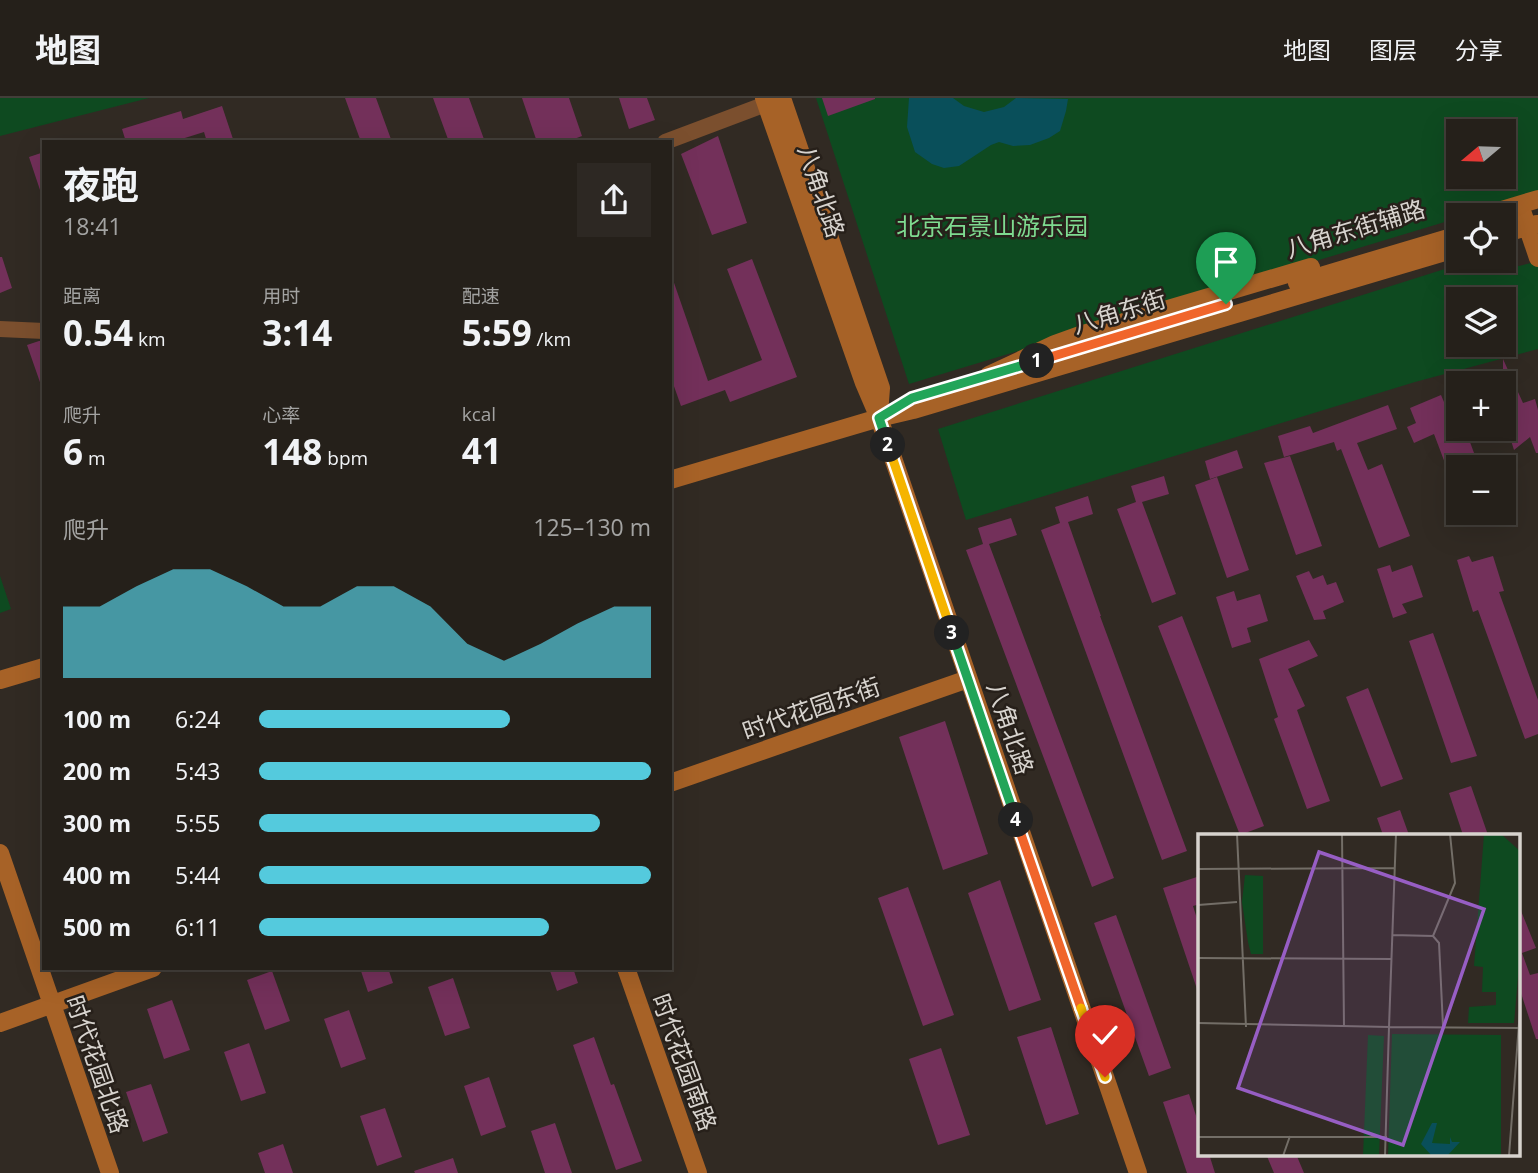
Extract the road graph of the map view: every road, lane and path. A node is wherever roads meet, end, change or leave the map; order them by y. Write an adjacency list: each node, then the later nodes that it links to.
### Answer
1 (771, 100): 2 (street); 12 (street, 八角北路)
2 (670, 140)
3 (1538, 199): 4 (street)
4 (1529, 217): 8 (street)
5 (1446, 227): 11 (street, 八角东街辅路)
6 (1446, 239): 11 (street, 八角东街)
7 (1446, 252): 12 (street, 八角东街)
8 (1538, 258)
9 (0, 329): 10 (street)
10 (42, 331)
11 (989, 375): 12 (street, 八角东街)
12 (879, 418): 13 (street, 八角东街); 15 (street, 八角北路)
13 (672, 479)
14 (42, 668): 16 (street)
15 (968, 679): 17 (street, 时代花园东街); 29 (street, 八角北路)
16 (0, 680)
17 (672, 782)
18 (0, 853): 23 (street, 时代花园北路)
19 (0, 889): 23 (street, 时代花园北路)
20 (147, 970): 23 (street)
21 (627, 970): 27 (street, 时代花园南路)
22 (637, 970): 28 (street, 时代花园南路)
23 (46, 1006): 24 (street); 25 (street, 时代花园北路); 26 (street, 时代花园北路)
24 (0, 1023)
25 (98, 1173)
26 (110, 1173)
27 (698, 1173)
28 (707, 1173)
29 (1138, 1173)

